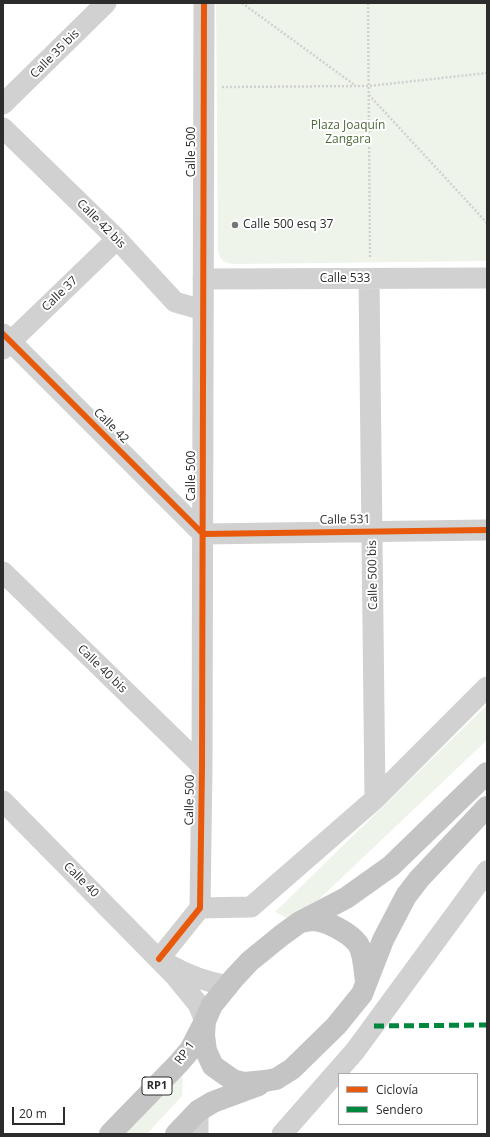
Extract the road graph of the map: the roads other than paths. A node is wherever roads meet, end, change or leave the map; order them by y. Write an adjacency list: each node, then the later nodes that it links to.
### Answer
1 (106, 3): 3 (street, Calle 35 bis)
2 (204, 3): 7 (street, Calle 500)
3 (3, 104)
4 (3, 128): 5 (street, Calle 42 bis)
5 (117, 239): 9 (street, Calle 42 bis); 10 (street, Calle 37)
6 (487, 278): 8 (street, Calle 533)
7 (203, 279): 8 (street, Calle 533); 9 (street, Calle 500)
8 (369, 279): 12 (street, Calle 500 bis)
9 (203, 310): 13 (street, Calle 500)
10 (5, 341): 13 (street, Calle 42)
11 (487, 530): 12 (street, Calle 531)
12 (373, 531): 13 (street, Calle 531); 18 (street, Calle 500 bis)
13 (203, 534): 16 (street, Calle 500)
14 (3, 572): 16 (street, Calle 40 bis)
15 (487, 687): 18 (street)
16 (202, 766): 22 (street, Calle 500)
17 (487, 773): 23 (main road, RP 1)
18 (375, 799): 22 (street)
19 (3, 801): 24 (street, Calle 40)
20 (487, 807): 25 (main road)
21 (487, 871): 33 (street)
22 (200, 908): 24 (street)
23 (300, 922): 25 (main road); 26 (main road, RP 1)
24 (159, 959): 26 (street, Calle 40); 27 (street, Calle 40)
25 (366, 982): 28 (main road)
26 (228, 986): 27 (main road, RP 1)
27 (205, 1021): 28 (main road); 30 (main road, RP 1 / RP1)
28 (276, 1079): 29 (main road)
29 (198, 1111): 31 (main road); 32 (street)
30 (110, 1134)
31 (176, 1134)
32 (198, 1134)
33 (282, 1134)

